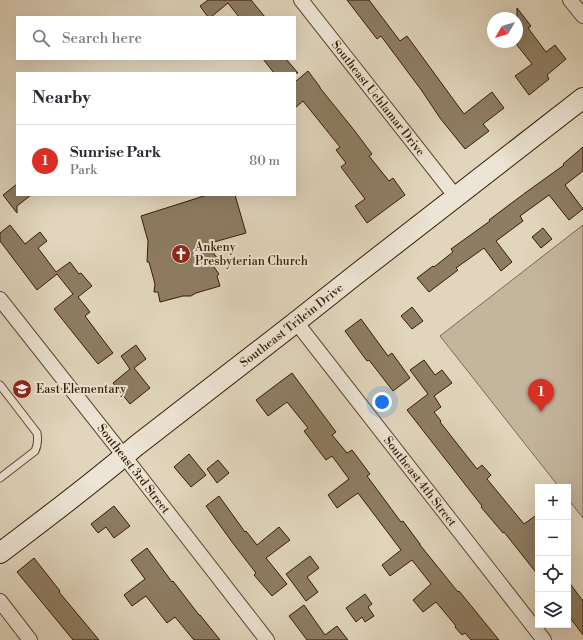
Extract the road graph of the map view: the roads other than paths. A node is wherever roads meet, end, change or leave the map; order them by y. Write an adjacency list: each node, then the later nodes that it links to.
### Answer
1 (301, 0): 5 (street, Southeast Uehlamar Drive)
2 (570, 0): 3 (street)
3 (583, 16)
4 (583, 98): 5 (street, Southeast Trilein Drive)
5 (456, 197): 7 (street, Southeast Trilein Drive)
6 (0, 299): 9 (street, Southeast 3rd Street)
7 (296, 322): 9 (street, Southeast Trilein Drive); 15 (street, Southeast 4th Street)
8 (0, 385): 10 (lane)
9 (124, 456): 11 (street, Southeast Trilein Drive); 14 (street, Southeast 3rd Street)
10 (0, 478)
11 (0, 553)
12 (0, 601): 13 (street)
13 (30, 640)
14 (267, 640)
15 (544, 640)

